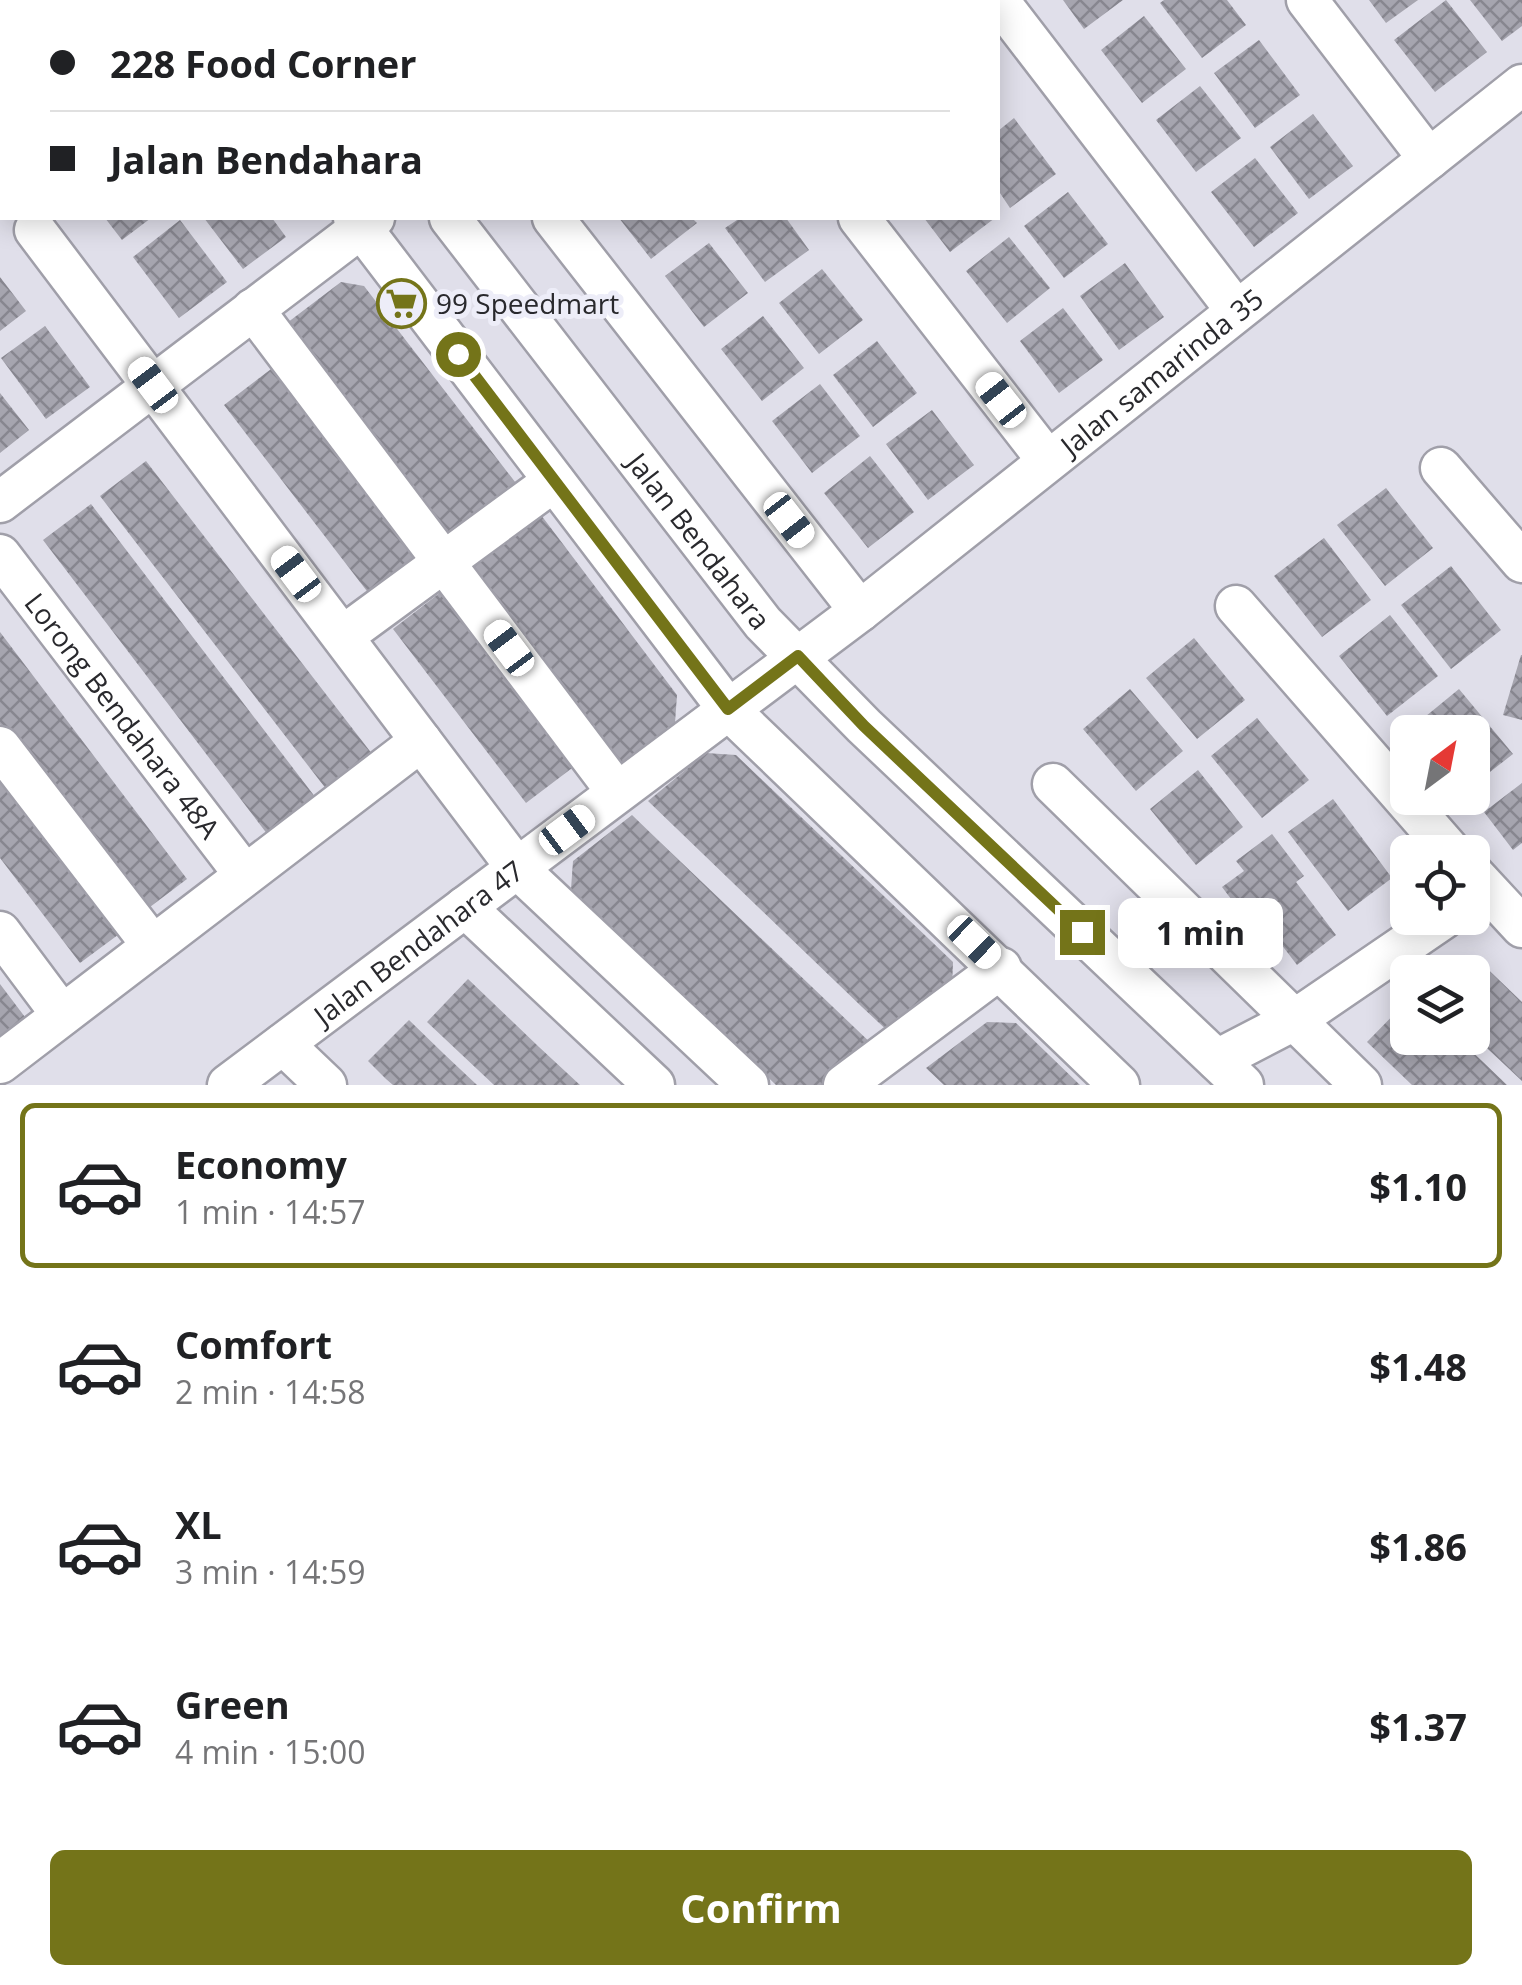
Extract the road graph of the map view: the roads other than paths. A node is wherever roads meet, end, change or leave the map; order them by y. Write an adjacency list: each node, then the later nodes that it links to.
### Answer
1 (1307, 0): 4 (street)
2 (1000, 3): 11 (street)
3 (1522, 84): 4 (street, Jalan samarinda 35)
4 (1429, 159): 11 (street, Jalan samarinda 35)
5 (452, 220): 23 (street, Jalan Bendahara)
6 (555, 220): 21 (street)
7 (861, 220): 13 (street)
8 (363, 221): 10 (street); 15 (street)
9 (34, 230): 12 (street)
10 (253, 310): 12 (street); 18 (street)
11 (1236, 310): 13 (street, Jalan samarinda 35)
12 (153, 385): 16 (street); 22 (street)
13 (1048, 460): 21 (street, Jalan samarinda 35)
14 (1441, 468): 19 (street)
15 (554, 480): 18 (street); 24 (street)
16 (0, 502)
17 (0, 555): 31 (street, Lorong Bendahara 48A)
18 (445, 561): 22 (street); 28 (street)
19 (1522, 562)
20 (1236, 606): 29 (street)
21 (860, 611): 23 (street, Jalan samarinda 35)
22 (343, 636): 25 (street)
23 (798, 656): 24 (street, Jalan Bendahara 47); 43 (street, Jalan Bendahara)
24 (728, 709): 28 (street, Jalan Bendahara 47); 38 (street)
25 (421, 741): 30 (street); 31 (street)
26 (0, 747): 37 (street)
27 (1054, 784): 40 (street)
28 (617, 792): 30 (street, Jalan Bendahara 47)
29 (1437, 835)
30 (517, 868): 33 (street, Jalan Bendahara 47); 47 (street)
31 (245, 875): 37 (street)
32 (1490, 897): 34 (street)
33 (465, 907): 41 (street, Jalan Bendahara 47); 46 (street)
34 (1522, 926)
35 (0, 932): 39 (street)
36 (1419, 935): 40 (street)
37 (152, 946): 39 (street)
38 (1001, 968): 48 (street); 49 (street)
39 (62, 1016): 42 (street)
40 (1296, 1019): 43 (street); 50 (street)
41 (283, 1044): 44 (street, Jalan Bendahara 47); 45 (street)
42 (0, 1063)
43 (1230, 1072)
44 (228, 1085)
45 (326, 1085)
46 (654, 1085)
47 (748, 1085)
48 (844, 1085)
49 (1119, 1085)
50 (1361, 1085)

